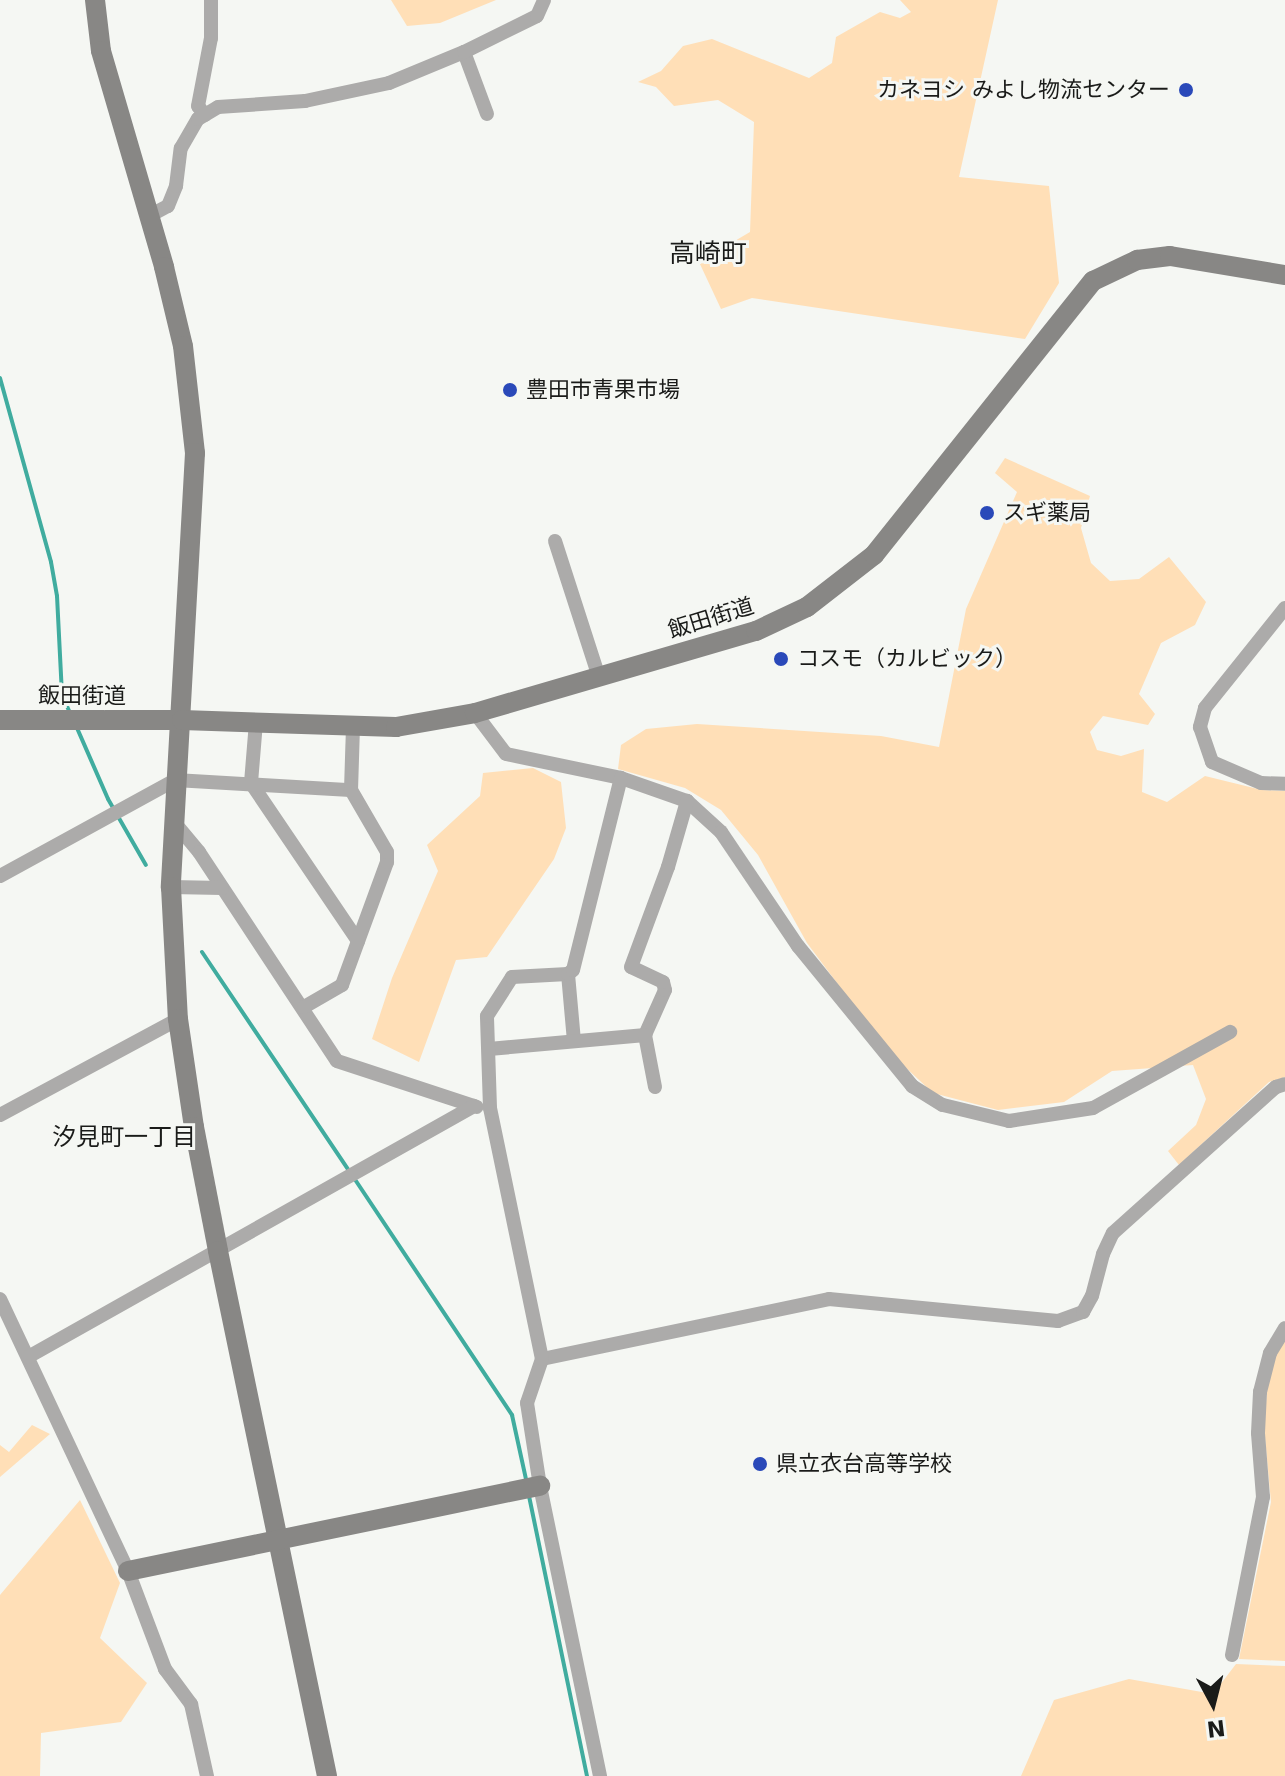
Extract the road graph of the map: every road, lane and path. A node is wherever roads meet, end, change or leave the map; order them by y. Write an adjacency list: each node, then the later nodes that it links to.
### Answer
1 (95, 0): 7 (street)
2 (211, 0): 6 (street)
3 (544, 0): 4 (street)
4 (464, 52): 5 (street); 6 (street)
5 (487, 114)
6 (205, 115): 7 (street)
7 (149, 216): 14 (street)
8 (1285, 275): 11 (street, 飯田街道)
9 (555, 541): 11 (street)
10 (1285, 608): 20 (street)
11 (599, 677): 12 (street, 飯田街道)
12 (475, 713): 16 (street, 飯田街道); 17 (street)
13 (0, 720): 14 (street, 飯田街道)
14 (182, 720): 15 (street, 飯田街道); 18 (street)
15 (256, 722): 16 (street, 飯田街道); 19 (street)
16 (353, 725): 21 (street)
17 (621, 778): 22 (street); 28 (street)
18 (175, 780): 19 (street); 23 (street); 24 (street)
19 (251, 783): 21 (street); 27 (street)
20 (1285, 784)
21 (351, 790): 27 (street)
22 (687, 801): 31 (street); 32 (street)
23 (174, 822): 25 (street); 26 (street)
24 (0, 876)
25 (171, 887): 26 (street); 30 (street)
26 (222, 888): 29 (street)
27 (358, 941): 29 (street)
28 (568, 974): 33 (street); 34 (street)
29 (304, 1007): 37 (street)
30 (178, 1019): 38 (street); 39 (street)
31 (1230, 1032)
32 (645, 1035): 33 (street); 36 (street)
33 (574, 1041): 34 (street)
34 (489, 1049): 37 (street)
35 (1285, 1084): 43 (street)
36 (655, 1087)
37 (482, 1107): 39 (street); 43 (street)
38 (0, 1115)
39 (218, 1251): 42 (street); 45 (street)
40 (0, 1299): 42 (street)
41 (1285, 1328): 47 (street)
42 (28, 1357): 46 (street)
43 (542, 1359): 44 (street)
44 (540, 1486): 45 (street); 50 (street)
45 (280, 1538): 46 (street); 49 (street)
46 (128, 1571): 48 (street)
47 (1232, 1655)
48 (207, 1776)
49 (327, 1776)
50 (600, 1776)

